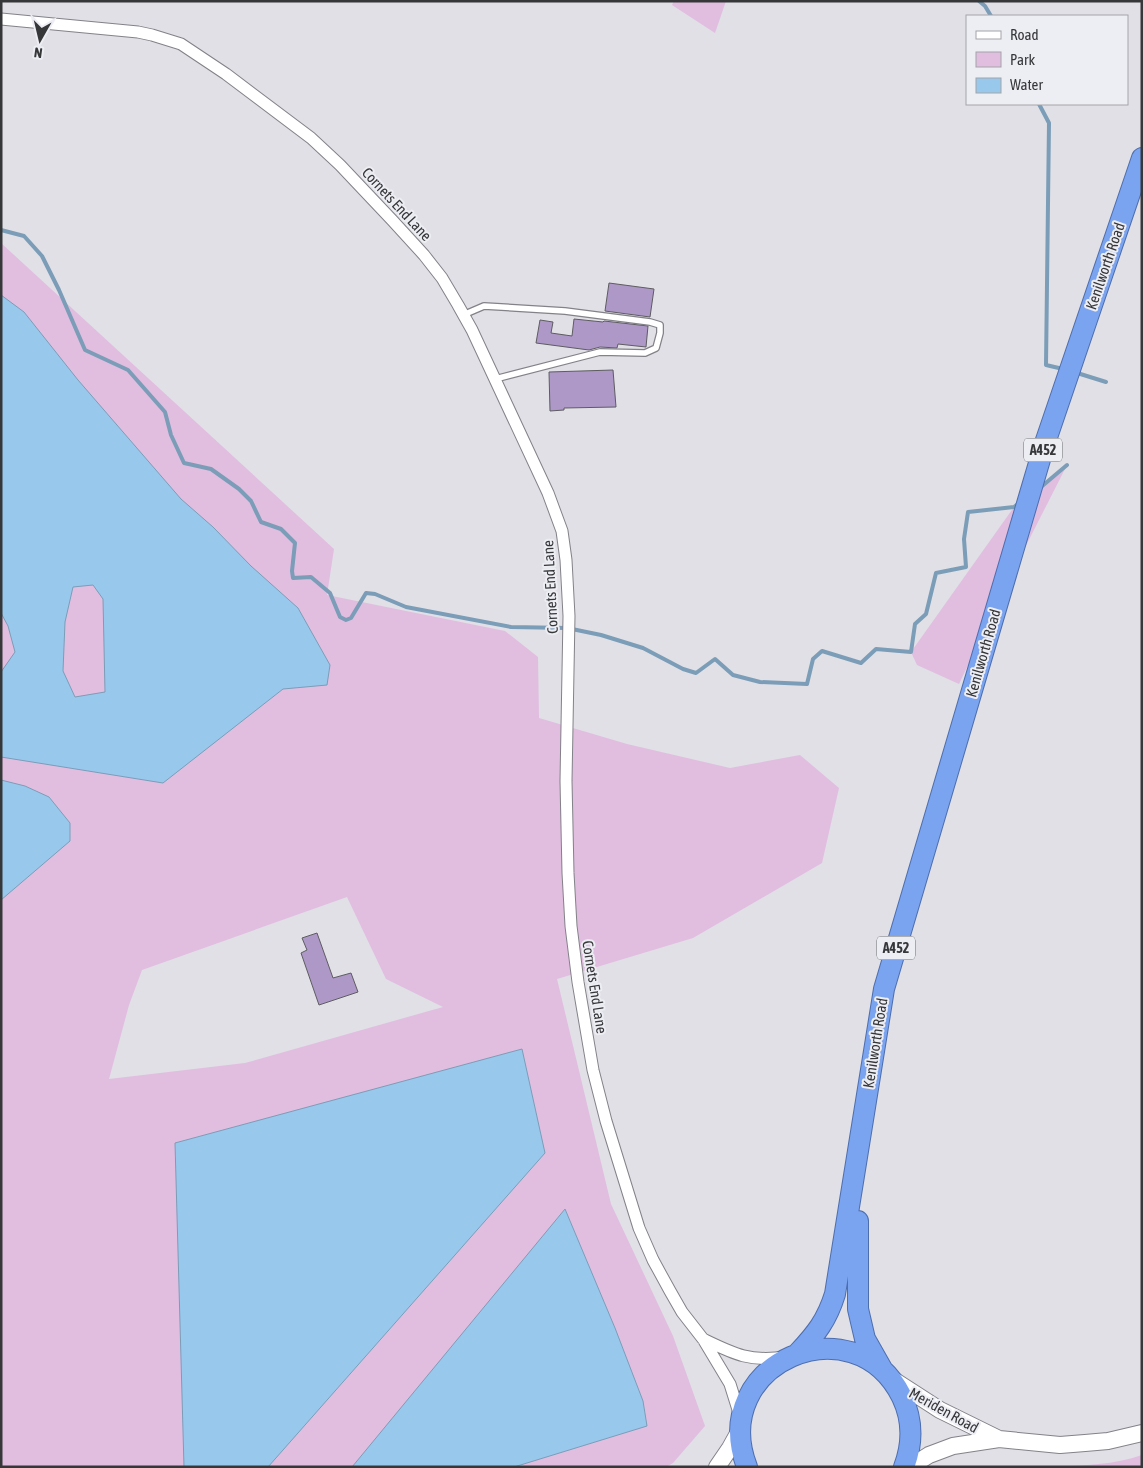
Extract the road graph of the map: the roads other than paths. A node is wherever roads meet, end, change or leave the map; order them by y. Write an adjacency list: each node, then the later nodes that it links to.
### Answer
1 (1, 19): 3 (street, Cornets End Lane)
2 (1142, 158): 5 (highway, Kenilworth Road / A452)
3 (464, 315): 4 (street, Cornets End Lane); 4 (lane)
4 (495, 379): 6 (street, Cornets End Lane)
5 (857, 1156): 7 (highway, Kenilworth Road / A452); 8 (highway, Kenilworth Road / A452)
6 (703, 1339): 7 (street, Cornets End Lane); 9 (street, Cornets End Lane)
7 (795, 1355): 8 (highway); 9 (highway)
8 (886, 1373): 11 (main road, Meriden Road); 14 (highway, Kenilworth Road)
9 (741, 1425): 12 (main road); 13 (highway)
10 (1142, 1433): 11 (main road, Meriden Road)
11 (999, 1439): 15 (main road, Meriden Road)
12 (717, 1467)
13 (747, 1467)
14 (904, 1467)
15 (910, 1467)

